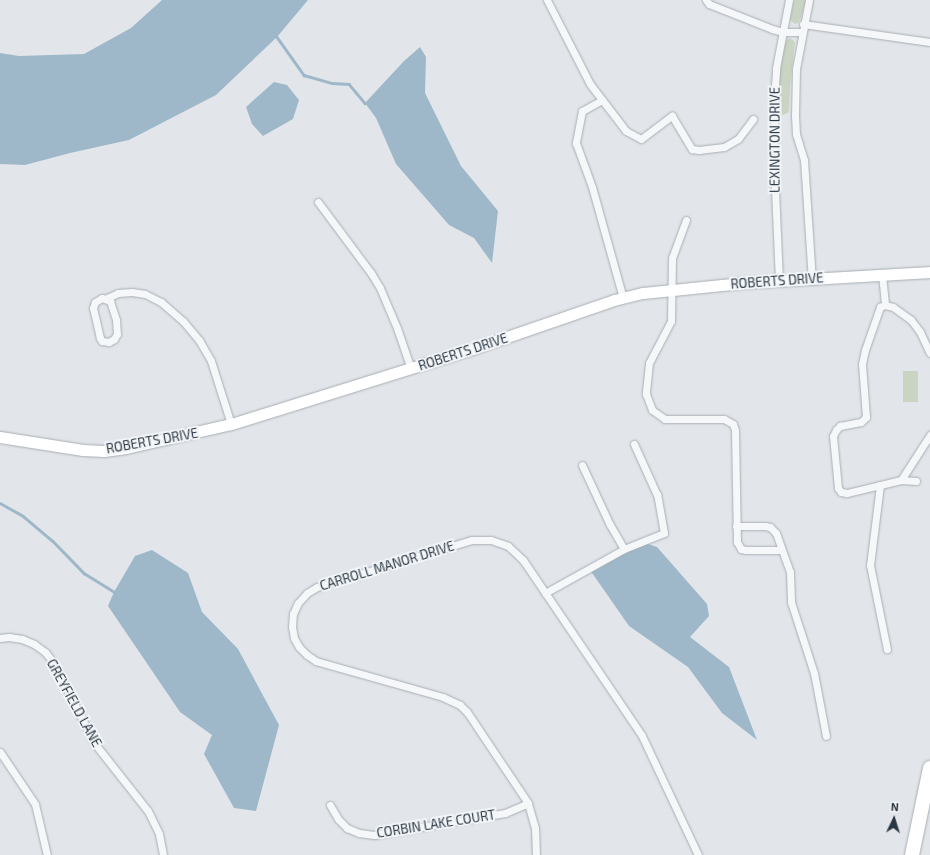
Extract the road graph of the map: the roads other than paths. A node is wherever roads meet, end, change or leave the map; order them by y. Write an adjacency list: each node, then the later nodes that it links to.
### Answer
1 (547, 0): 9 (street)
2 (706, 0): 6 (street)
3 (789, 0): 6 (street, LEXINGTON DRIVE)
4 (809, 0): 5 (street, LEXINGTON DRIVE)
5 (804, 24): 7 (street, LEXINGTON DRIVE); 8 (street)
6 (783, 32): 7 (street); 16 (street, LEXINGTON DRIVE)
7 (802, 32): 15 (street, LEXINGTON DRIVE)
8 (930, 42)
9 (602, 100): 10 (street); 19 (street)
10 (753, 120)
11 (318, 202): 22 (street)
12 (686, 220): 17 (street)
13 (930, 272): 14 (street, ROBERTS DRIVE)
14 (882, 275): 15 (street, ROBERTS DRIVE); 20 (street)
15 (812, 279): 16 (street, ROBERTS DRIVE)
16 (779, 281): 17 (street, ROBERTS DRIVE)
17 (672, 290): 19 (street, ROBERTS DRIVE); 31 (street)
18 (107, 298): 18 (street); 23 (street)
19 (623, 298): 22 (street, ROBERTS DRIVE)
20 (885, 305): 21 (street); 30 (street)
21 (930, 353)
22 (411, 369): 23 (street, ROBERTS DRIVE)
23 (231, 424): 25 (street, ROBERTS DRIVE)
24 (930, 435): 28 (street)
25 (0, 437)
26 (634, 444): 32 (street)
27 (582, 465): 32 (street)
28 (901, 480): 29 (street); 30 (street)
29 (916, 481)
30 (880, 485): 36 (street)
31 (736, 526): 33 (street); 33 (street)
32 (624, 549): 34 (street)
33 (781, 550): 37 (street)
34 (545, 593): 40 (street, CARROLL MANOR DRIVE); 45 (street, CARROLL MANOR DRIVE)
35 (0, 638): 43 (street, GREYFIELD LANE)
36 (887, 649)
37 (826, 736)
38 (0, 752): 42 (street)
39 (930, 768): 46 (highway)
40 (528, 802): 41 (street, CORBIN LAKE COURT); 44 (street, CARROLL MANOR DRIVE)
41 (330, 805)
42 (47, 855)
43 (163, 855)
44 (536, 855)
45 (698, 855)
46 (912, 855)

